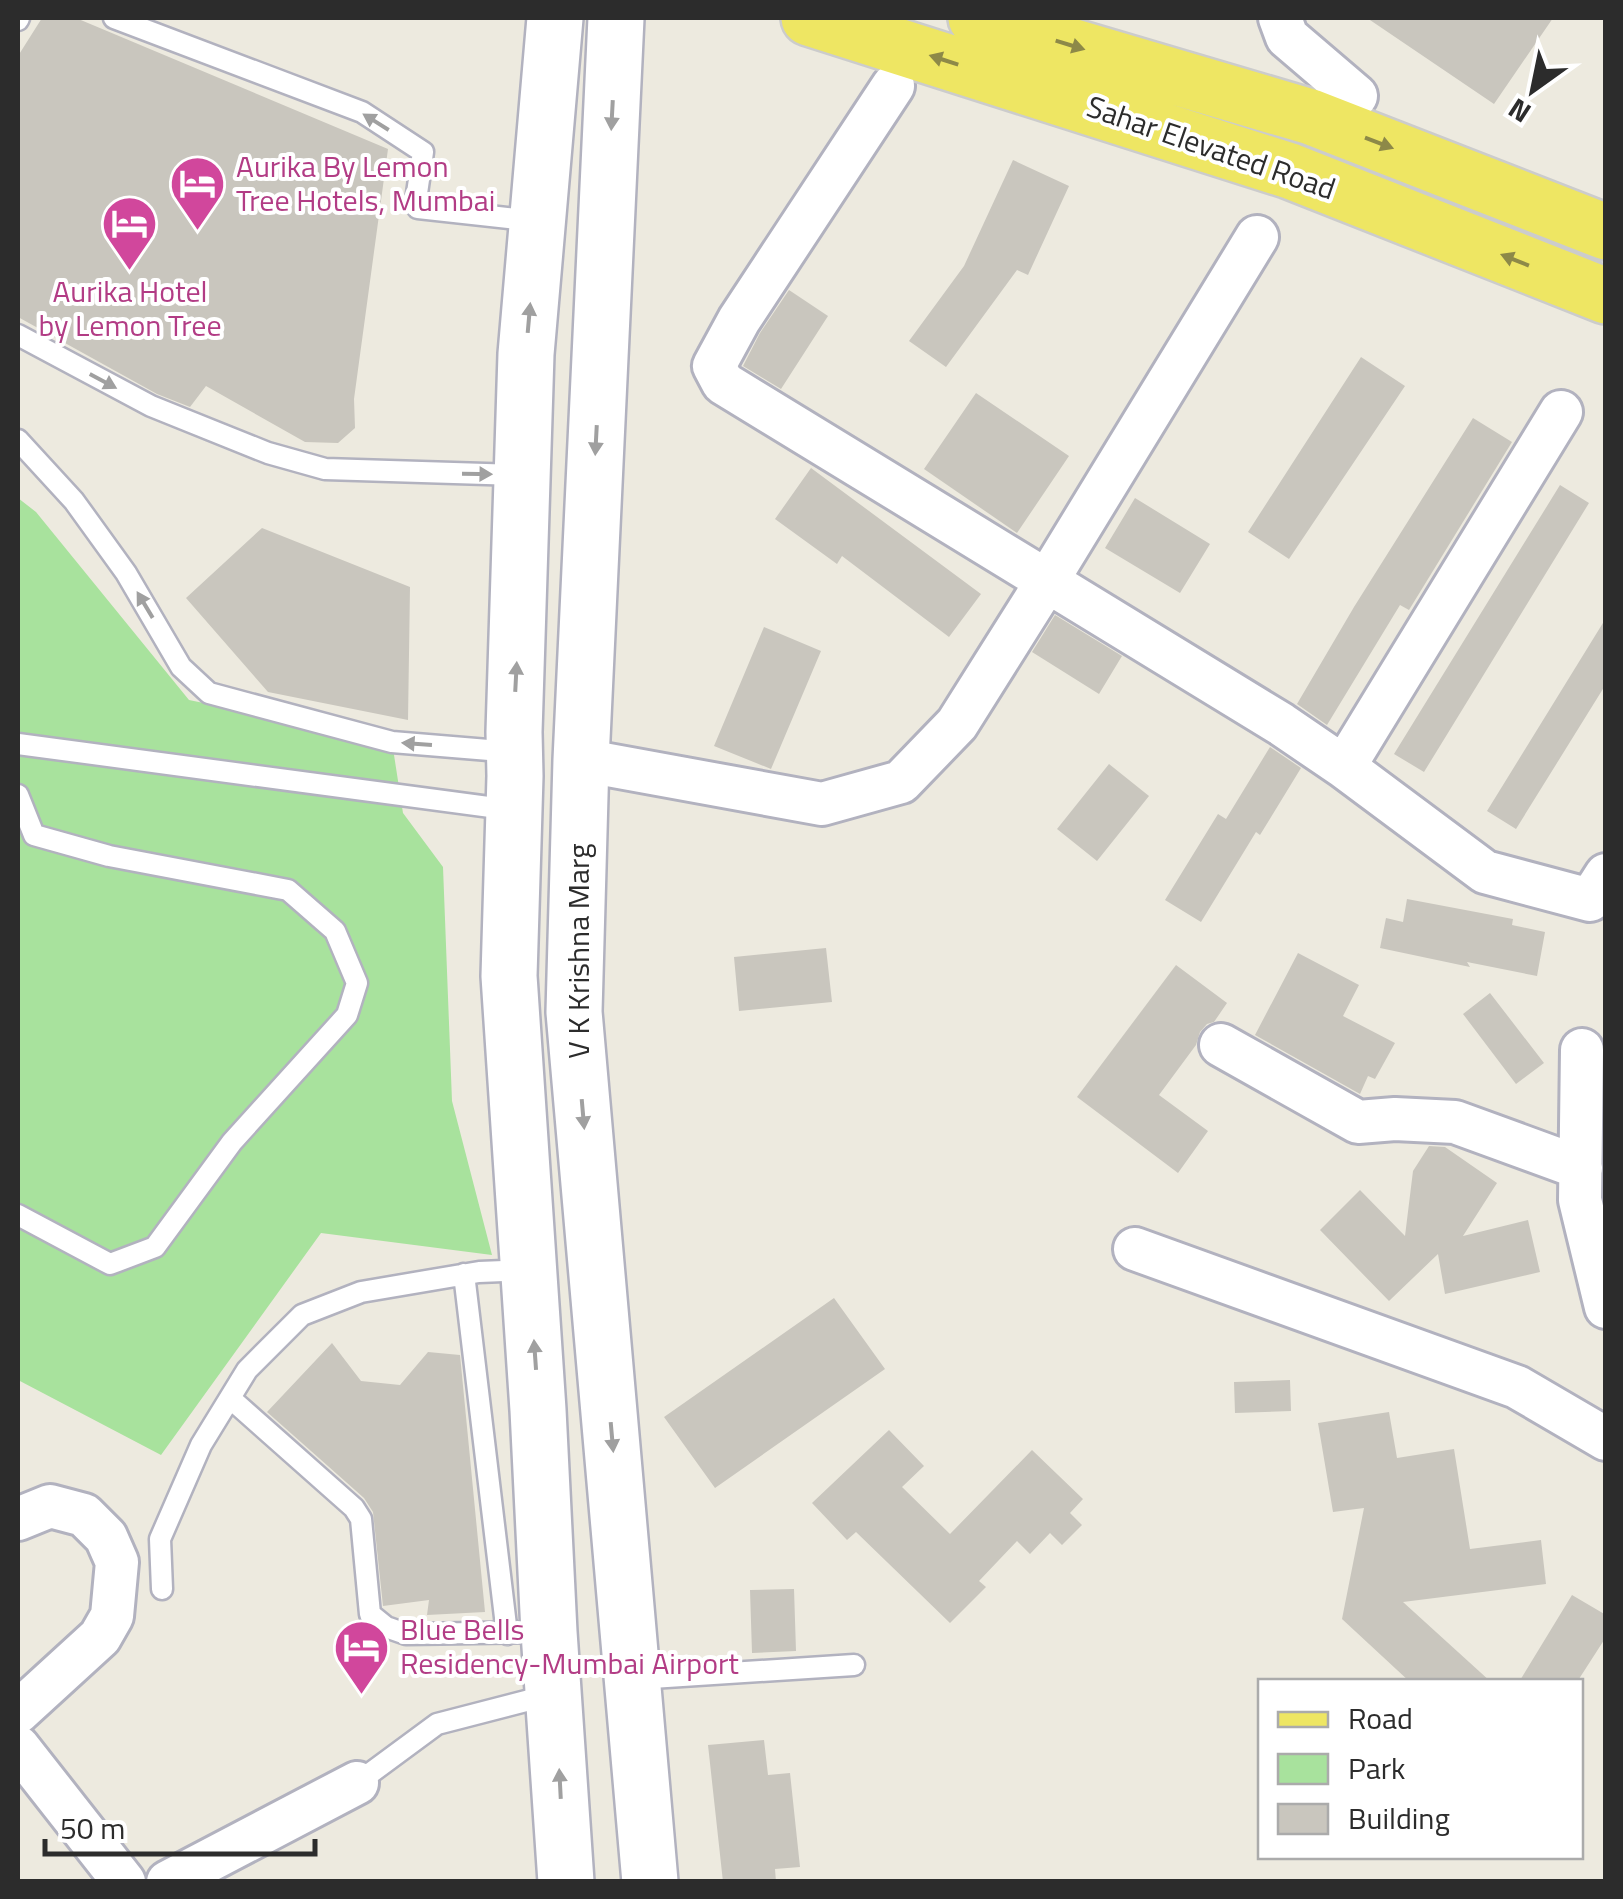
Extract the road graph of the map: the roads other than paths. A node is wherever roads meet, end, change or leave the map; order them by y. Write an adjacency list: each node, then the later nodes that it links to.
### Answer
1 (114, 18): 9 (lane, one-way to 1)
2 (616, 18): 20 (main road, V K Krishna Marg, one-way to 20)
3 (810, 18): 12 (main road, Sahar Elevated Road, one-way to 3)
4 (976, 18): 10 (main road, Sahar Elevated Road, one-way to 10)
5 (1280, 18): 8 (street)
6 (546, 31): 9 (main road)
7 (893, 86): 17 (street)
8 (1356, 96)
9 (537, 222): 16 (main road, one-way to 9)
10 (1606, 232)
11 (1256, 237): 17 (street)
12 (1606, 296)
13 (18, 335): 16 (lane, one-way to 16)
14 (1561, 412): 21 (street)
15 (18, 440): 19 (lane, one-way to 15)
16 (522, 475): 19 (main road, one-way to 16)
17 (1046, 582): 20 (street); 21 (street)
18 (18, 744): 23 (lane)
19 (514, 752): 23 (main road)
20 (582, 760): 26 (main road, V K Krishna Marg)
21 (1344, 767): 24 (street)
22 (18, 796): 30 (lane)
23 (514, 810): 25 (main road)
24 (1606, 875)
25 (510, 986): 26 (main road); 32 (main road)
26 (574, 990): 41 (main road, V K Krishna Marg, one-way to 41)
27 (1221, 1045): 29 (street)
28 (1582, 1050): 29 (street)
29 (1580, 1168): 34 (street)
30 (18, 1216)
31 (1135, 1249): 36 (street)
32 (529, 1270): 33 (lane); 39 (main road, one-way to 32)
33 (464, 1274): 35 (lane); 39 (lane)
34 (1606, 1307)
35 (230, 1398): 38 (lane); 39 (lane)
36 (1606, 1439)
37 (18, 1519): 43 (street)
38 (162, 1590)
39 (528, 1633): 42 (main road)
40 (854, 1665): 41 (lane)
41 (634, 1679): 49 (main road, V K Krishna Marg)
42 (555, 1694): 45 (lane); 48 (main road, one-way to 42)
43 (18, 1712)
44 (18, 1747): 46 (street)
45 (357, 1782): 47 (street)
46 (124, 1882)
47 (168, 1882)
48 (566, 1882)
49 (650, 1882)

